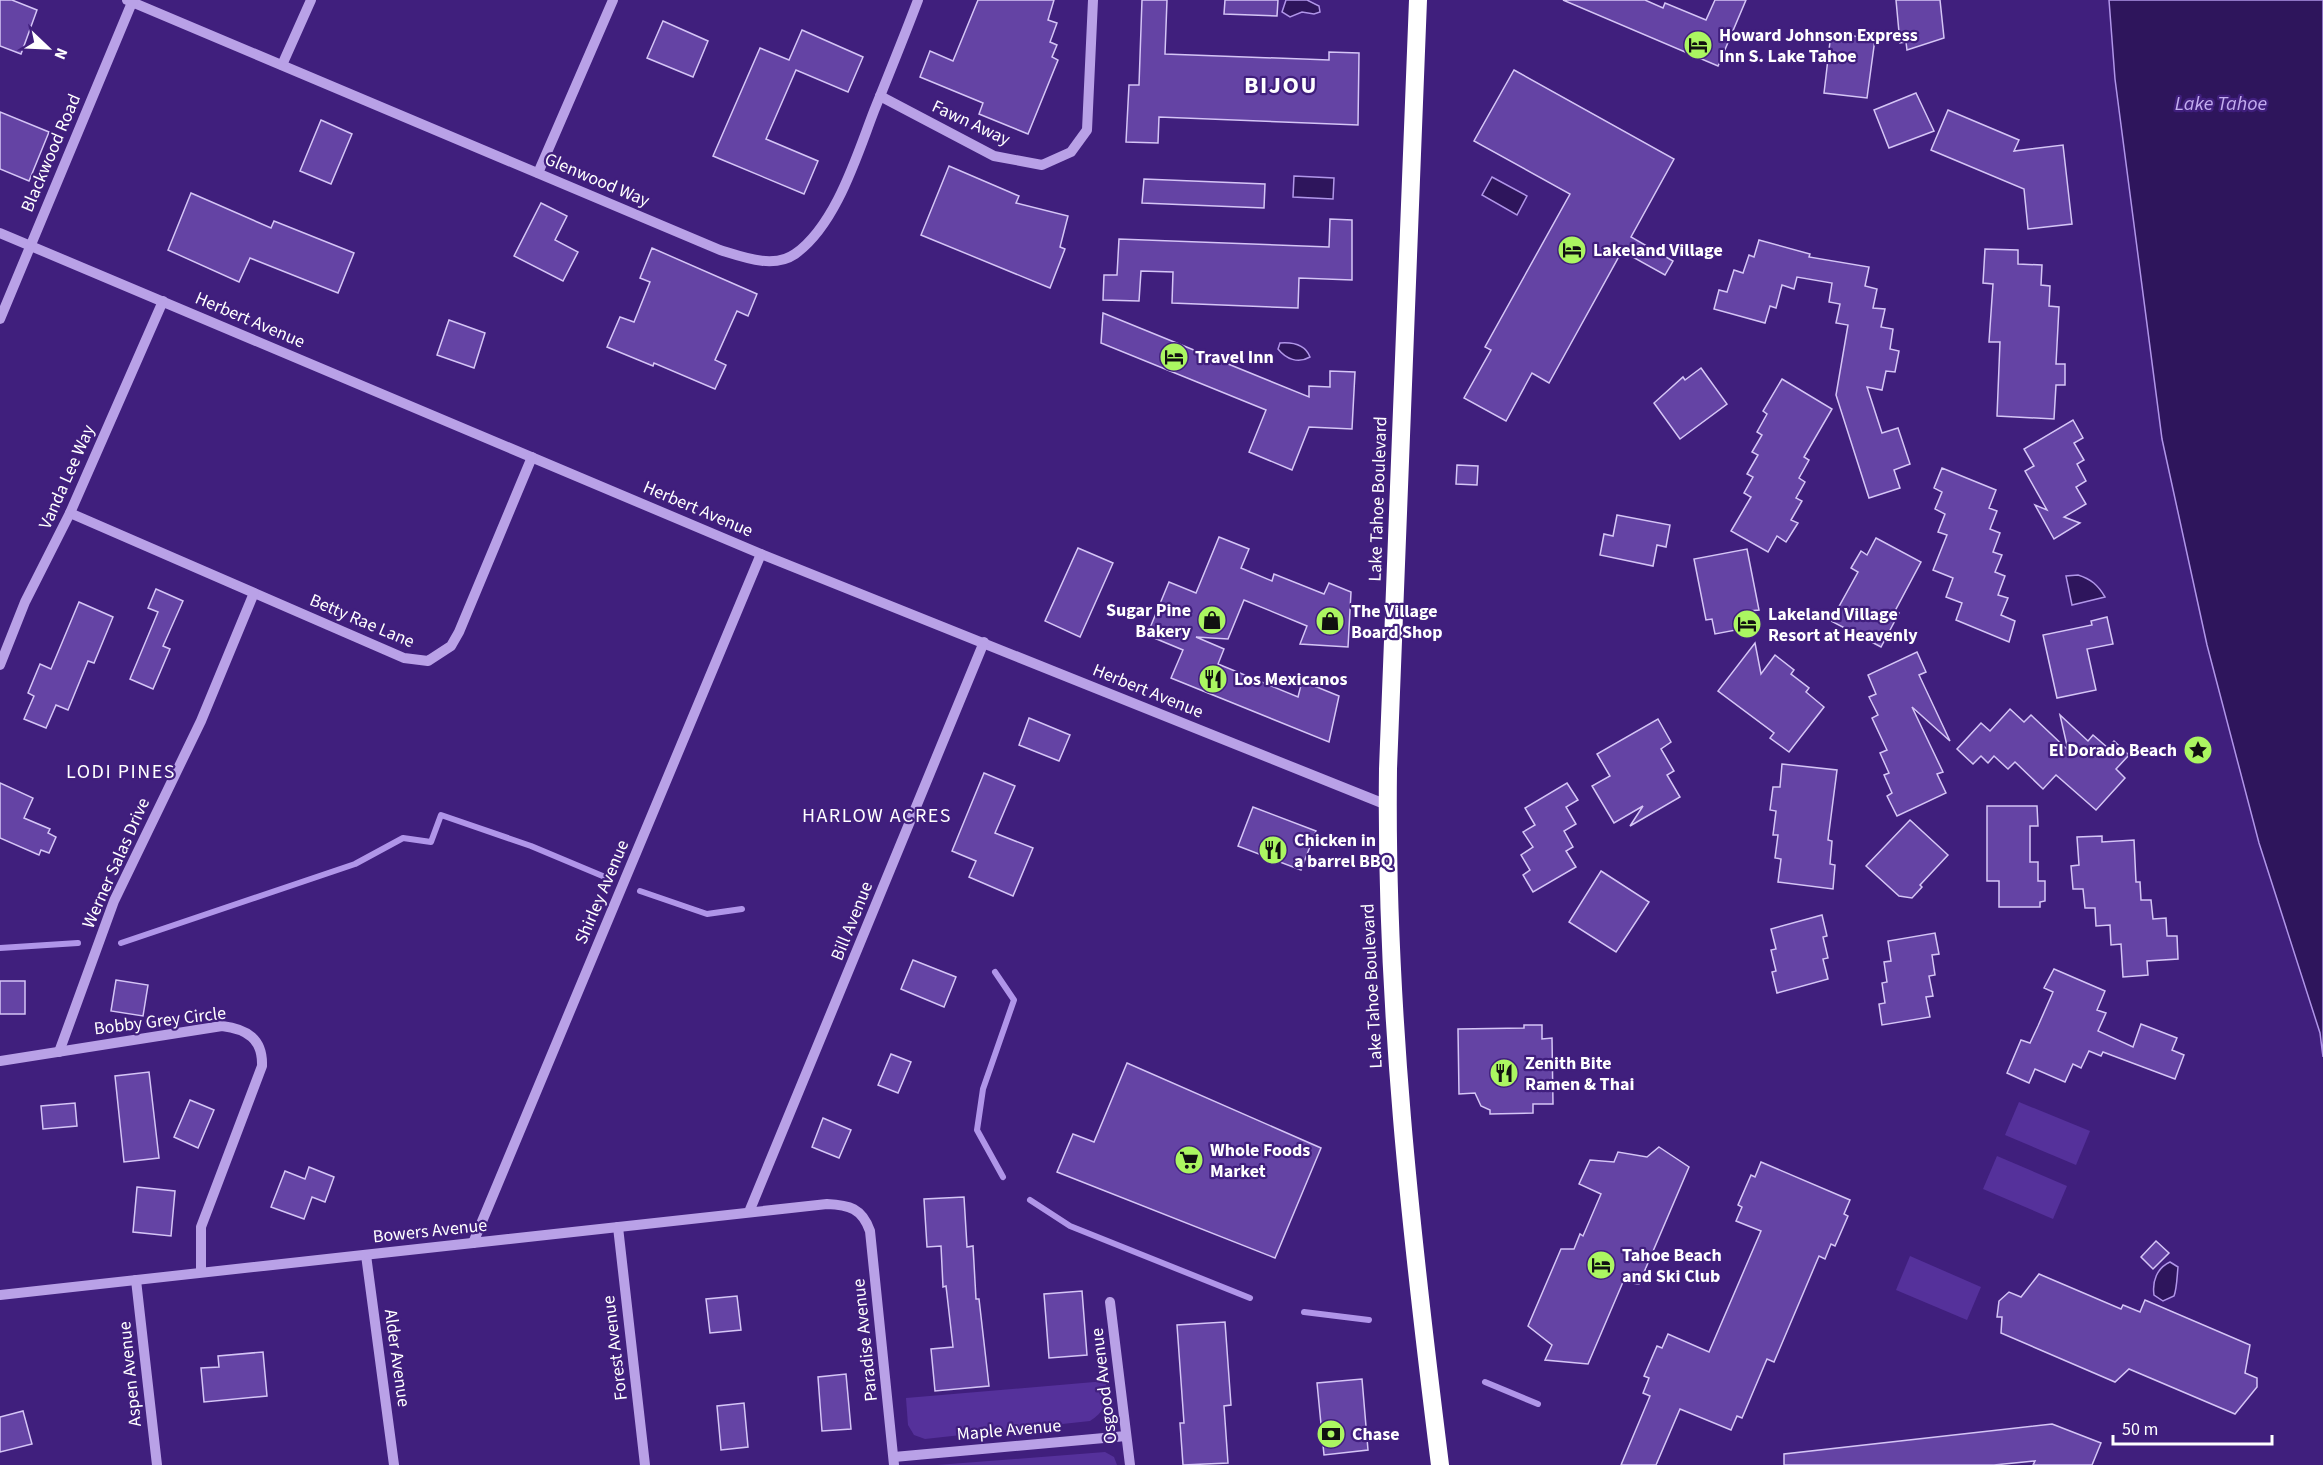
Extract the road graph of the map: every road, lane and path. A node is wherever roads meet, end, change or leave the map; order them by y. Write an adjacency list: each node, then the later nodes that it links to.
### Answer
1 (311, 0): 7 (street)
2 (613, 0): 9 (street)
3 (918, 0): 8 (street, Glenwood Way)
4 (1093, 0): 8 (street, Fawn Away)
5 (1418, 0): 20 (highway, Lake Tahoe Boulevard)
6 (130, 1): 7 (street, Glenwood Way); 11 (street, Blackwood Road)
7 (282, 65): 9 (street, Glenwood Way)
8 (880, 96): 9 (street, Glenwood Way)
9 (538, 173)
10 (0, 233): 11 (street, Herbert Avenue)
11 (31, 245): 12 (street, Herbert Avenue); 13 (street, Blackwood Road)
12 (163, 301): 14 (street, Herbert Avenue); 15 (street, Vanda Lee Way)
13 (0, 319)
14 (532, 457): 16 (street, Herbert Avenue); 17 (street, Betty Rae Lane)
15 (70, 513): 17 (street, Betty Rae Lane); 19 (street, Vanda Lee Way)
16 (761, 554): 18 (street, Herbert Avenue); 26 (street, Shirley Avenue)
17 (254, 593): 21 (street, Werner Salas Drive)
18 (984, 642): 20 (street, Herbert Avenue); 23 (street, Bill Avenue)
19 (0, 665)
20 (1387, 805): 38 (highway, Lake Tahoe Boulevard)
21 (59, 1052): 22 (street, Bobby Grey Circle); 28 (street, Bobby Grey Circle)
22 (0, 1061)
23 (750, 1212): 24 (street, Bowers Avenue); 25 (street, Bowers Avenue)
24 (861, 1213): 33 (street, Paradise Avenue)
25 (618, 1227): 26 (street, Bowers Avenue); 36 (street, Forest Avenue)
26 (473, 1243): 27 (street, Bowers Avenue)
27 (366, 1255): 28 (street, Bowers Avenue); 35 (street, Alder Avenue)
28 (201, 1272): 29 (street, Bowers Avenue)
29 (136, 1280): 30 (street, Bowers Avenue); 34 (street, Aspen Avenue)
30 (0, 1295)
31 (1110, 1302): 32 (street, Osgood Avenue)
32 (1126, 1436): 33 (street, Maple Avenue); 37 (street, Osgood Avenue)
33 (894, 1461)
34 (157, 1465)
35 (394, 1465)
36 (645, 1465)
37 (1130, 1465)
38 (1440, 1465)

